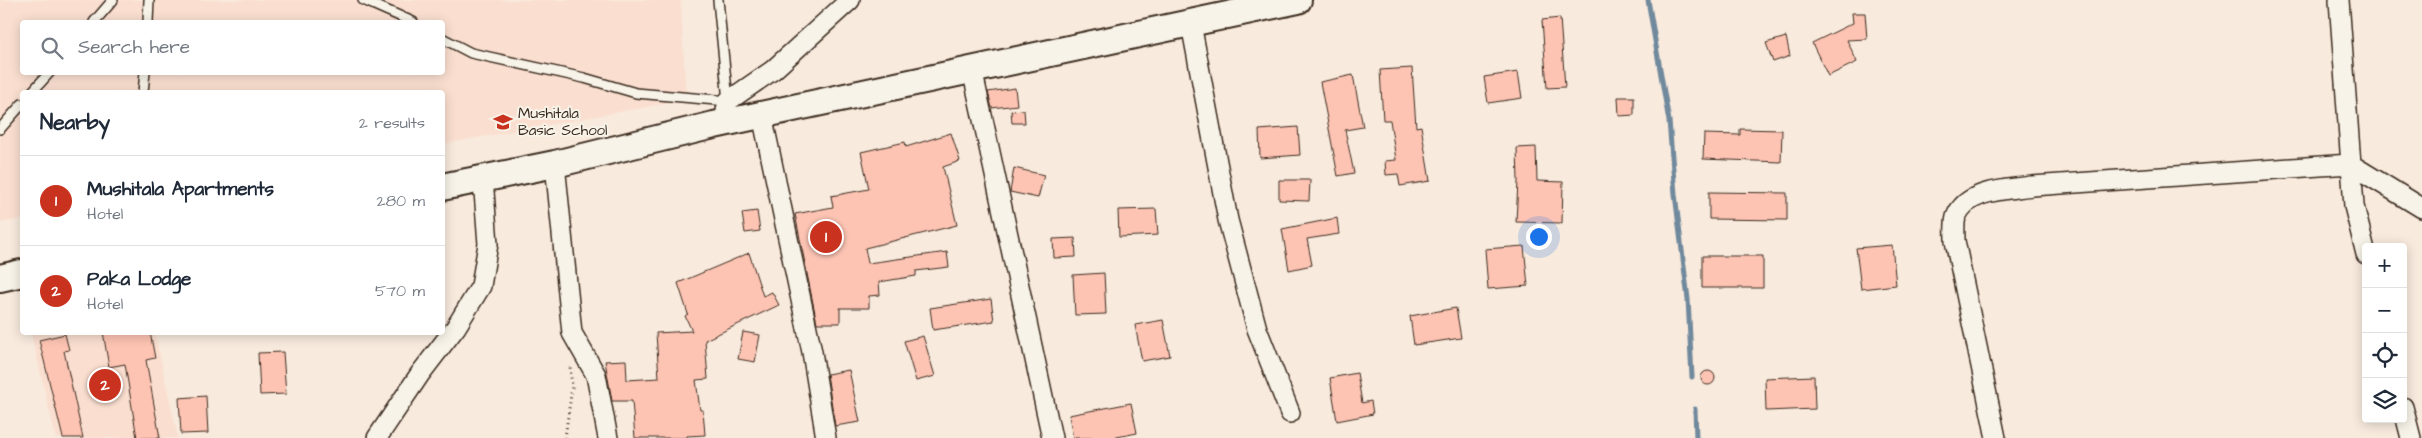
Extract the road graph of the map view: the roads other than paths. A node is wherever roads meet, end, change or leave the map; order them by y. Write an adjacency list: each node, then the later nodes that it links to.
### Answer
1 (113, 0): 8 (lane)
2 (149, 0): 9 (lane)
3 (364, 0): 10 (lane)
4 (718, 0): 19 (lane)
5 (850, 0): 19 (street)
6 (1298, 0): 11 (main road)
7 (2339, 0): 23 (street)
8 (96, 20)
9 (148, 20)
10 (409, 20)
11 (1191, 24): 13 (main road); 30 (street)
12 (445, 40): 19 (lane)
13 (972, 69): 20 (main road); 35 (street)
14 (47, 75): 16 (lane)
15 (145, 75): 17 (lane)
16 (34, 90)
17 (143, 90)
18 (20, 106): 21 (lane)
19 (728, 112): 20 (main road); 22 (main road)
20 (762, 115): 34 (street)
21 (0, 129)
22 (555, 164): 24 (main road); 33 (street)
23 (2350, 164): 26 (street); 27 (street); 36 (street)
24 (483, 178): 25 (main road); 32 (street)
25 (445, 186)
26 (2422, 208)
27 (2363, 243)
28 (20, 273): 29 (main road)
29 (0, 278)
30 (1290, 414)
31 (2407, 422): 37 (street)
32 (378, 438)
33 (608, 438)
34 (826, 438)
35 (1052, 438)
36 (1996, 438)
37 (2411, 438)

